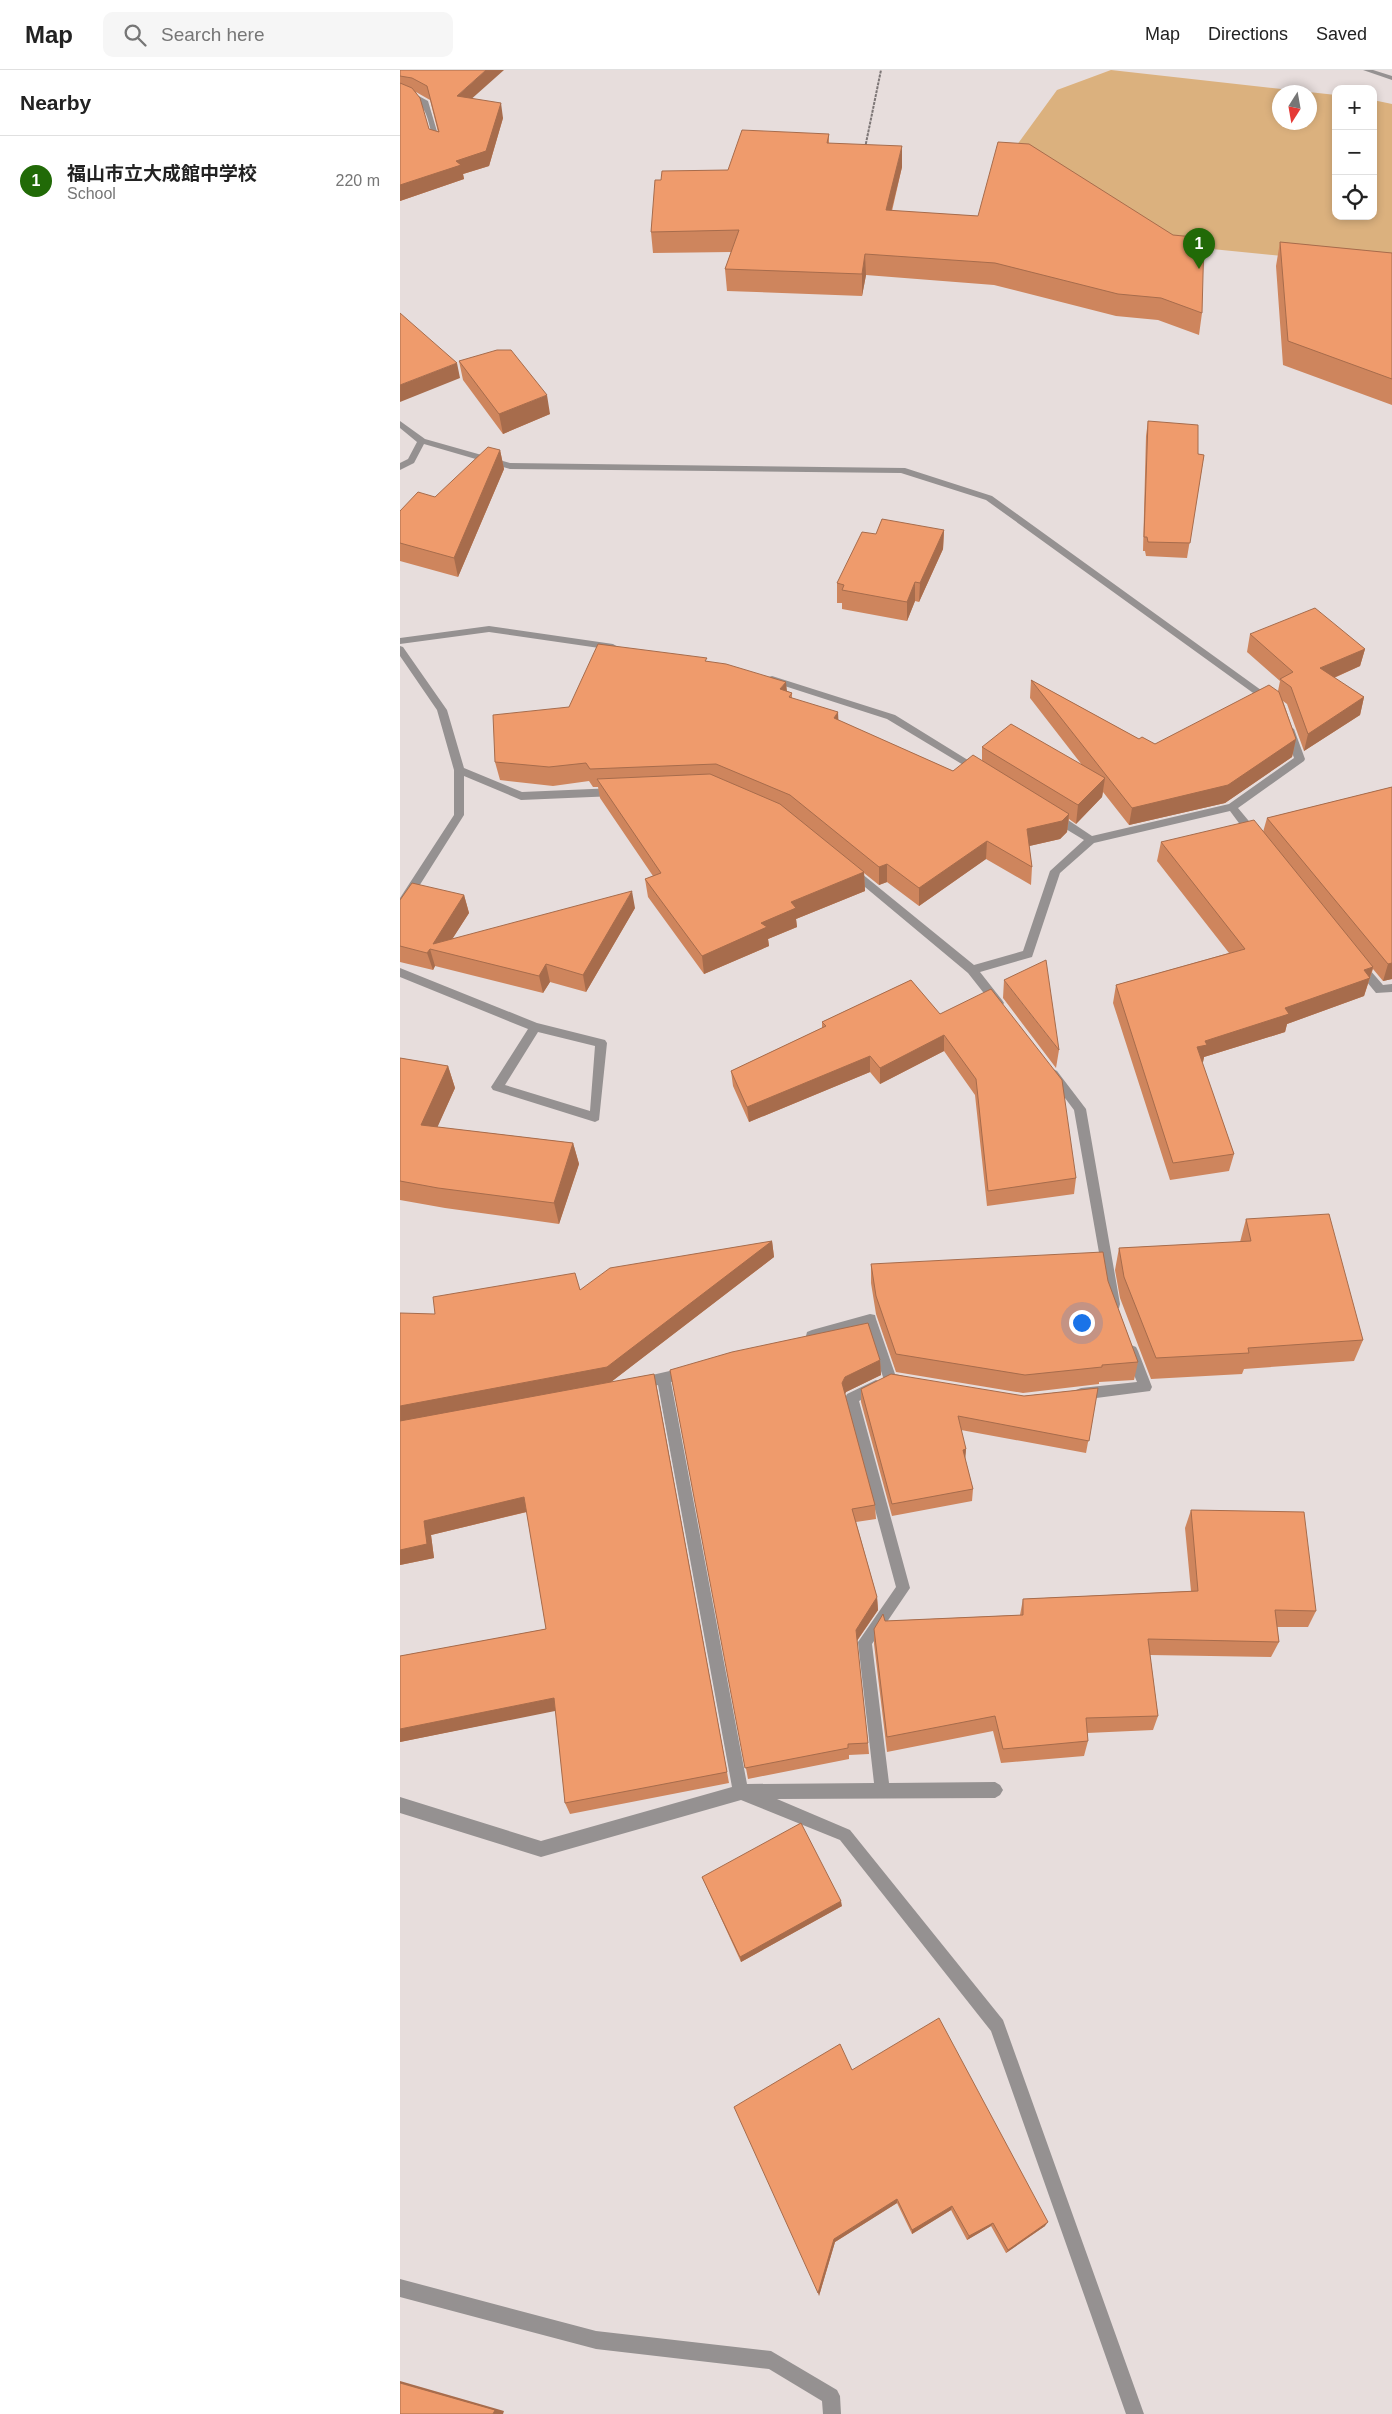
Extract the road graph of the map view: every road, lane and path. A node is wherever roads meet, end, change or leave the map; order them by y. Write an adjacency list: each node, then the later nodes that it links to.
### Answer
1 (881, 70): 6 (path)
2 (1366, 70): 3 (street)
3 (1392, 78)
4 (400, 93): 5 (street)
5 (438, 143)
6 (864, 154)
7 (400, 424): 8 (street)
8 (422, 441): 9 (street); 17 (street)
9 (400, 467)
10 (400, 641): 12 (street)
11 (400, 649): 14 (street)
12 (622, 649)
13 (762, 676): 15 (street)
14 (459, 770): 16 (street); 22 (street)
15 (991, 778)
16 (626, 792)
17 (1232, 807): 19 (street); 20 (street)
18 (1050, 814): 19 (street)
19 (1092, 840): 24 (street)
20 (1263, 845)
21 (845, 866): 24 (street)
22 (400, 908)
23 (1355, 959): 26 (street)
24 (972, 970): 27 (street)
25 (400, 972): 28 (street)
26 (1392, 988)
27 (1008, 1016)
28 (535, 1027): 28 (street)
29 (1044, 1062): 30 (street)
30 (1118, 1317)
31 (795, 1341): 34 (street)
32 (1128, 1343): 38 (street)
33 (701, 1368): 35 (street)
34 (890, 1379): 36 (street); 39 (street)
35 (664, 1380): 37 (street); 41 (street)
36 (918, 1384)
37 (625, 1387)
38 (1070, 1396)
39 (882, 1790): 40 (street); 41 (street)
40 (995, 1790)
41 (741, 1792): 42 (street); 45 (street)
42 (400, 1805)
43 (400, 2288): 44 (street)
44 (832, 2414)
45 (1135, 2414)

